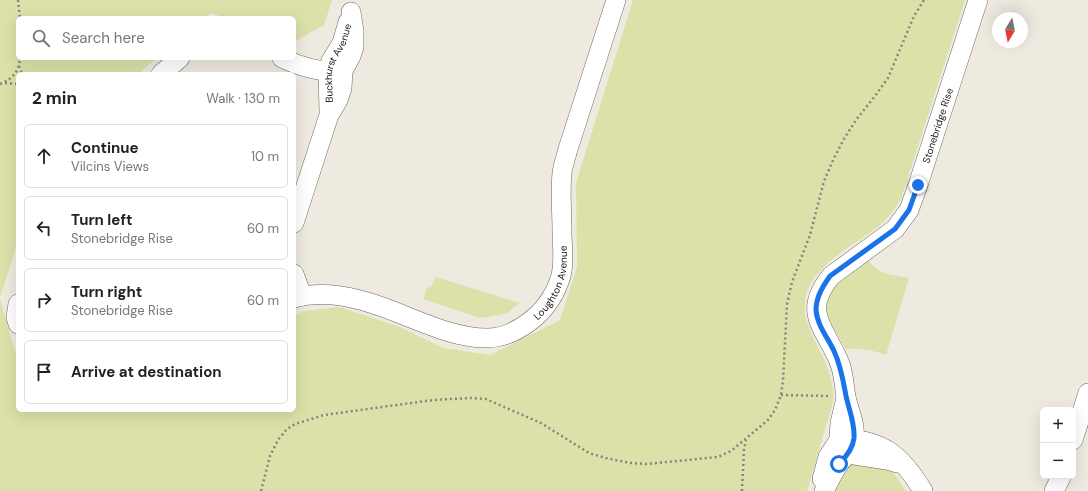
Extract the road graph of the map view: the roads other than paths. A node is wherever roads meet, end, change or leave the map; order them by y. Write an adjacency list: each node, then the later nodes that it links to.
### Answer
1 (616, 0): 11 (street, Loughton Avenue)
2 (978, 0): 14 (street, Stonebridge Rise)
3 (353, 6): 7 (street, Buckhurst Avenue)
4 (296, 55): 7 (street)
5 (178, 60): 8 (street)
6 (287, 60): 7 (street)
7 (334, 68): 9 (street, Buckhurst Avenue)
8 (163, 72)
9 (296, 217)
10 (296, 286): 11 (street)
11 (298, 297)
12 (1088, 394): 13 (street)
13 (1076, 431)
14 (848, 445): 15 (street); 16 (street); 17 (street)
15 (819, 491)
16 (824, 491)
17 (923, 491)

